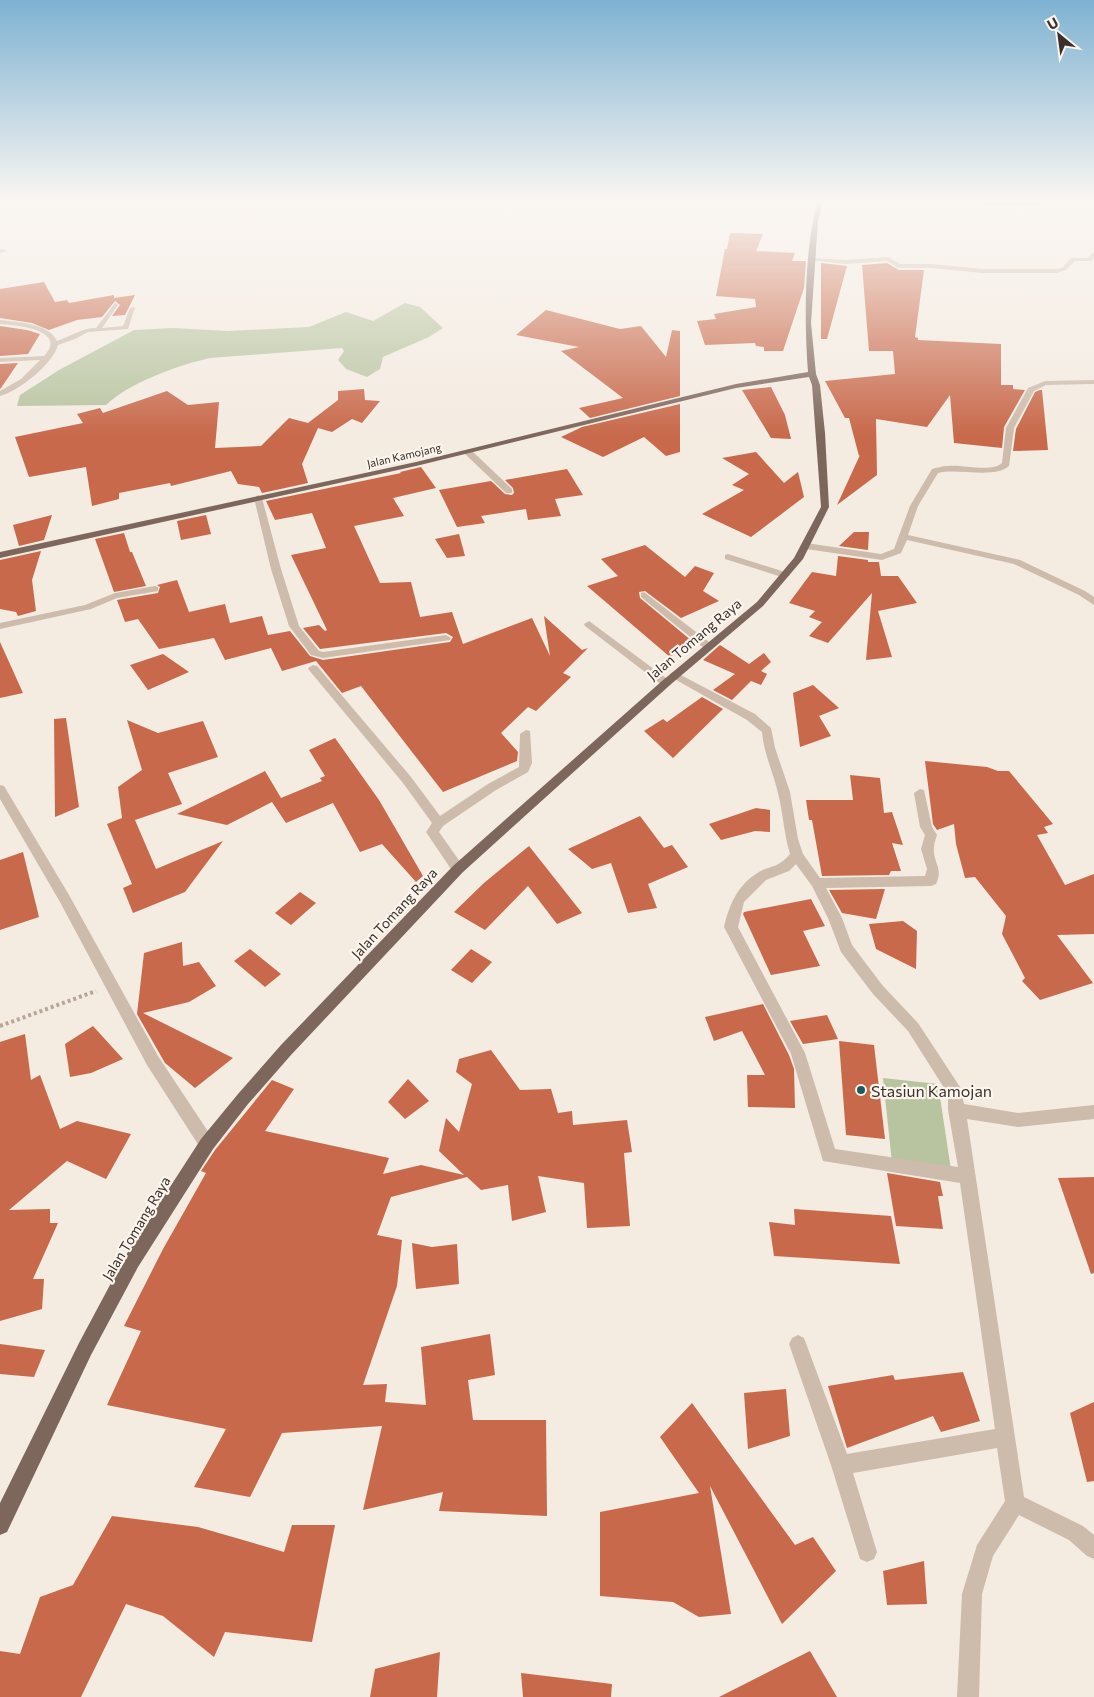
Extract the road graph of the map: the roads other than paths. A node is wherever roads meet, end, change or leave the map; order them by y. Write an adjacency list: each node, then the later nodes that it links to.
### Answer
1 (811, 278): 9 (main road, Jalan Tomang Raya)
2 (115, 305): 5 (street)
3 (133, 308): 5 (street)
4 (0, 322): 6 (street)
5 (96, 331): 6 (street)
6 (54, 344): 7 (street)
7 (46, 358): 8 (street); 11 (street)
8 (0, 360)
9 (812, 374): 12 (main road, Jalan Kamojang); 16 (main road, Jalan Tomang Raya)
10 (1094, 382): 15 (street)
11 (0, 394)
12 (468, 452): 13 (street); 14 (main road, Jalan Kamojang)
13 (509, 491)
14 (258, 498): 17 (main road, Jalan Kamojang); 25 (street)
15 (903, 536): 16 (street); 22 (street)
16 (806, 546): 19 (main road, Jalan Tomang Raya)
17 (0, 555)
18 (728, 557): 19 (street)
19 (785, 575): 26 (main road, Jalan Tomang Raya)
20 (156, 589): 24 (street)
21 (644, 594): 26 (street)
22 (1094, 602)
23 (589, 624): 28 (street)
24 (0, 626)
25 (446, 638)
26 (709, 647): 28 (main road, Jalan Tomang Raya)
27 (313, 668): 32 (street)
28 (671, 679): 33 (street); 34 (main road, Jalan Tomang Raya)
29 (526, 734): 32 (street)
30 (0, 789): 38 (street)
31 (920, 793): 35 (street)
32 (437, 825): 34 (street)
33 (797, 855): 35 (street); 39 (street)
34 (461, 866): 38 (main road, Jalan Tomang Raya)
35 (817, 883): 36 (street)
36 (956, 1110): 37 (street); 39 (street)
37 (1094, 1112)
38 (207, 1144): 44 (main road, Jalan Tomang Raya)
39 (966, 1176): 41 (street)
40 (798, 1344): 42 (street)
41 (1005, 1437): 42 (street); 43 (street)
42 (841, 1465): 46 (street)
43 (1015, 1503): 45 (street); 47 (street)
44 (0, 1525)
45 (1094, 1549)
46 (867, 1552)
47 (968, 1697)

